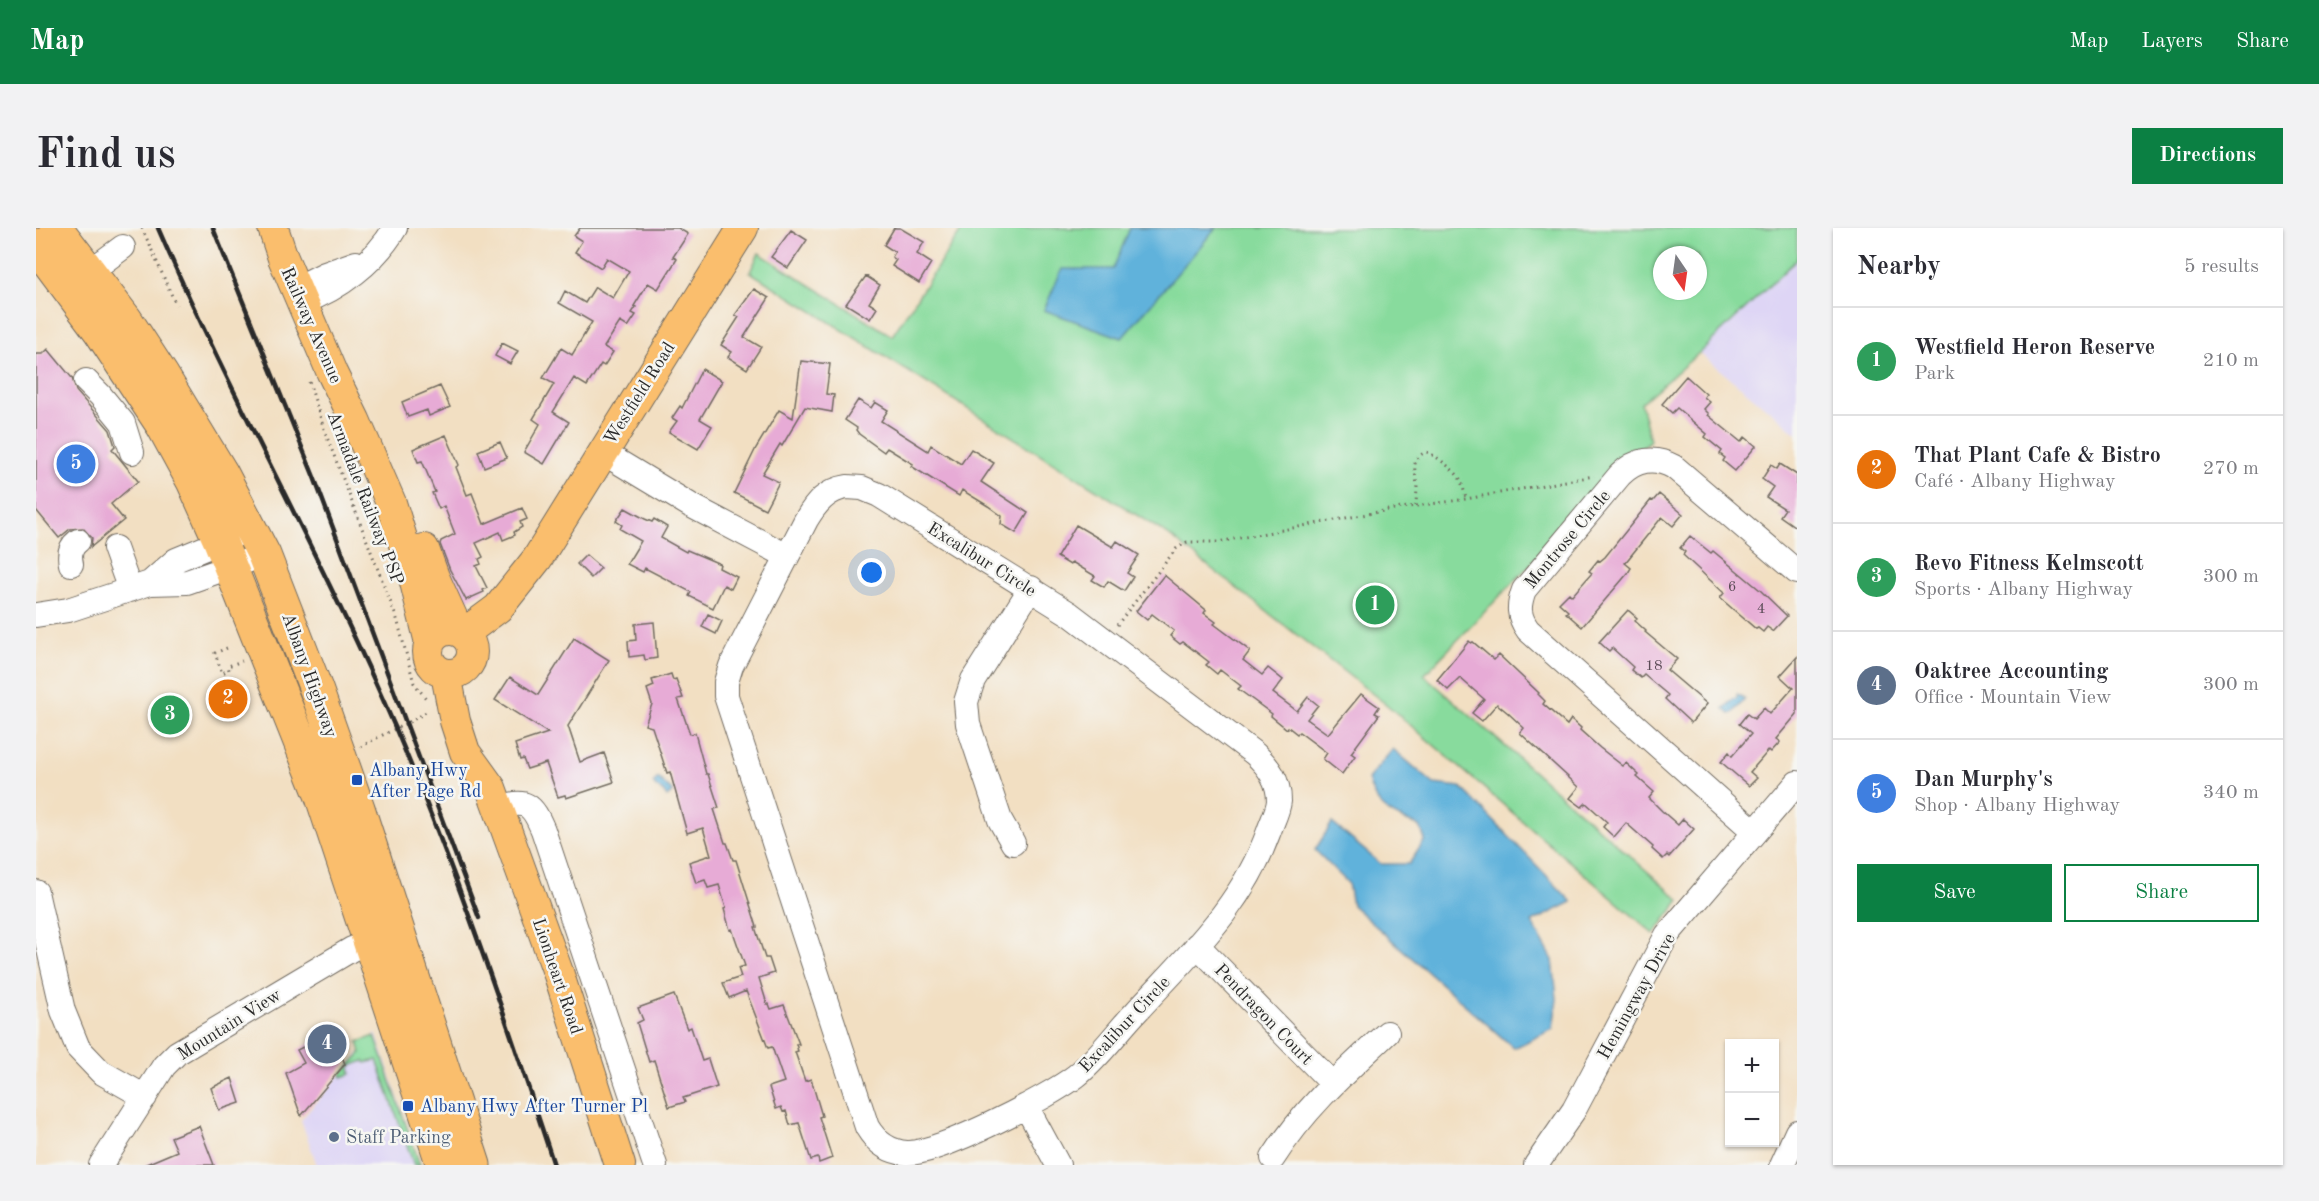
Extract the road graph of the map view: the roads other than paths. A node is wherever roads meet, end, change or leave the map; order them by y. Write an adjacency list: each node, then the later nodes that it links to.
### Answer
1 (56, 228): 8 (highway, Albany Highway)
2 (273, 228): 9 (main road, Railway Avenue)
3 (294, 228): 9 (main road, Railway Avenue)
4 (395, 228): 9 (street)
5 (743, 228): 12 (main road, Westfield Road)
6 (36, 245): 10 (highway, Albany Highway)
7 (123, 247): 8 (street)
8 (89, 272): 14 (highway, Albany Highway)
9 (307, 292): 13 (main road, Railway Avenue)
10 (123, 364): 11 (street); 16 (highway, Albany Highway)
11 (132, 452)
12 (603, 452): 17 (street); 23 (main road, Westfield Road)
13 (391, 503): 22 (main road, Railway Avenue); 23 (main road, Railway Avenue)
14 (258, 542): 16 (street); 29 (highway, Albany Highway)
15 (115, 548): 19 (street)
16 (225, 554): 19 (street); 29 (highway, Albany Highway)
17 (787, 556): 20 (street, Excalibur Circle); 34 (street, Excalibur Circle)
18 (1797, 572): 26 (street, Montrose Circle)
19 (140, 586): 21 (street)
20 (1031, 588): 27 (street); 30 (street, Excalibur Circle)
21 (36, 615)
22 (430, 643): 23 (main road, Westfield Road)
23 (462, 652): 25 (main road, Lionheart Road)
24 (1797, 783): 26 (street, Hemingway Drive)
25 (495, 799): 40 (main road, Lionheart Road); 41 (street)
26 (1755, 832): 43 (street, Hemingway Drive)
27 (1013, 843)
28 (36, 891): 33 (street)
29 (385, 938): 33 (street, Mountain View); 38 (highway, Albany Highway); 39 (highway, Albany Highway)
30 (1197, 945): 32 (street, Pendragon Court); 34 (street, Excalibur Circle)
31 (1387, 1033): 32 (street)
32 (1332, 1083): 36 (street)
33 (145, 1097): 37 (street, Mountain View)
34 (1026, 1106): 42 (street)
35 (1797, 1132): 44 (street)
36 (1273, 1158)
37 (101, 1165)
38 (443, 1165)
39 (474, 1165)
40 (620, 1165)
41 (655, 1165)
42 (1058, 1165)
43 (1536, 1165)
44 (1782, 1165)

